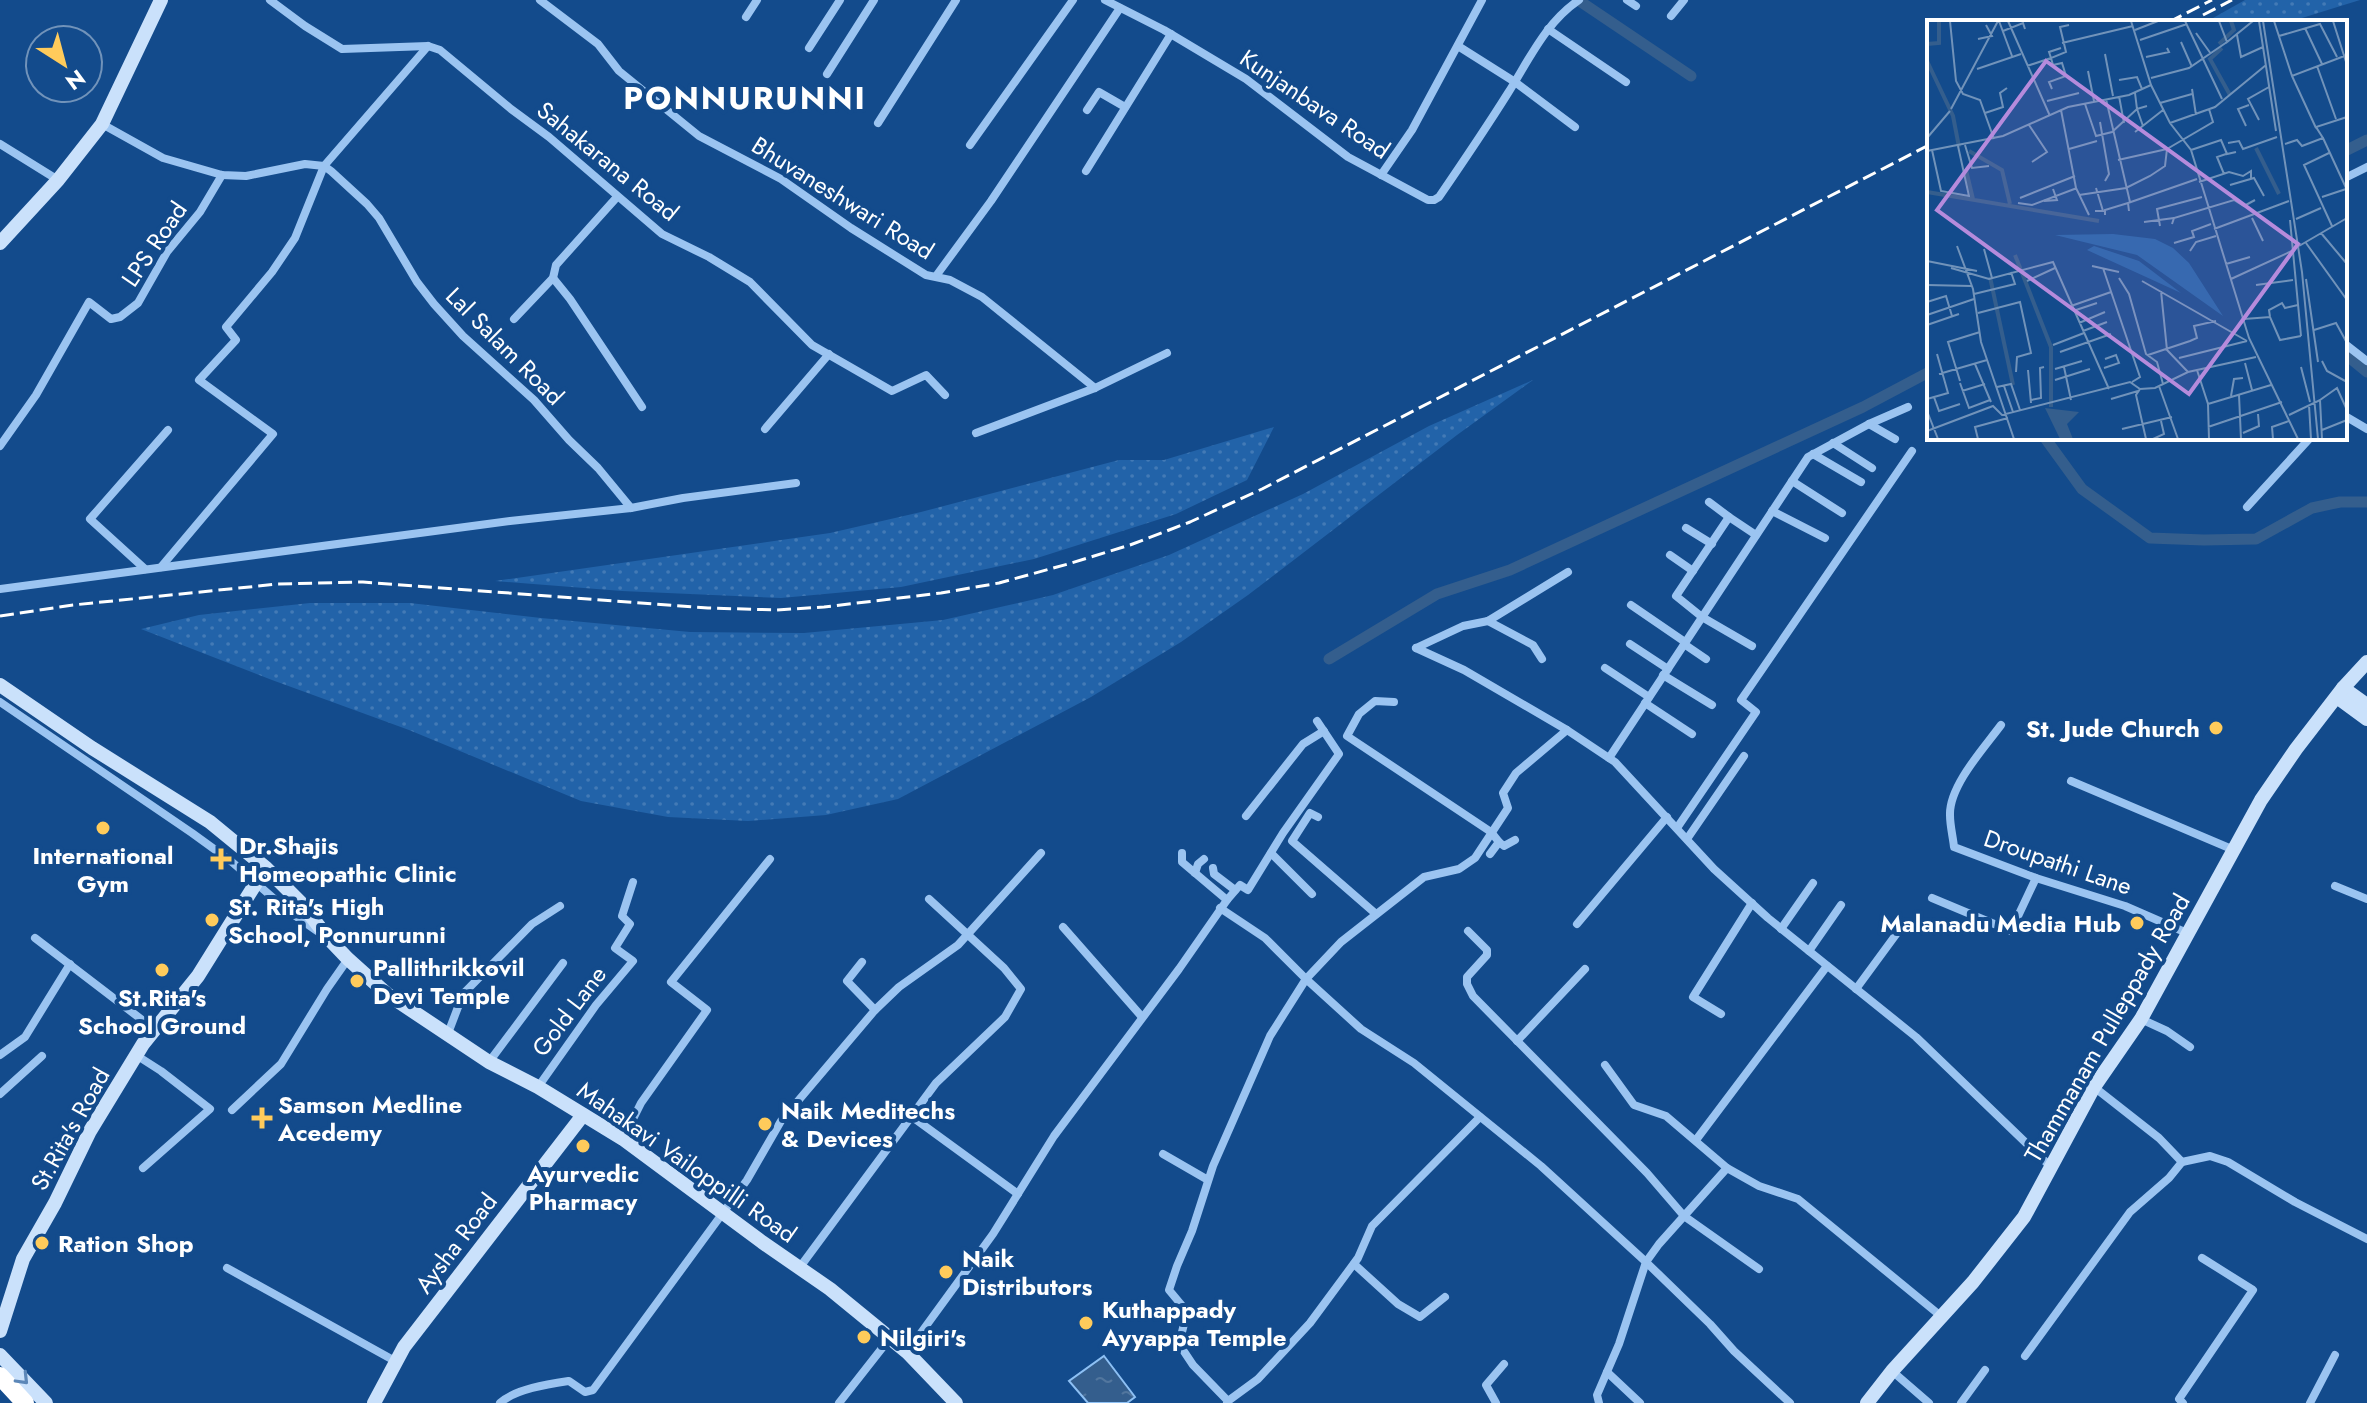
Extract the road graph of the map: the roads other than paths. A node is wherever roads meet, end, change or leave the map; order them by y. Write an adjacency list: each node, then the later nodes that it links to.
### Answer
1 (161, 0): 29 (main road)
2 (270, 0): 20 (street)
3 (540, 0): 42 (street, Bhuvaneshwari Road)
4 (757, 0): 17 (street)
5 (840, 0): 22 (street)
6 (874, 0): 23 (street)
7 (956, 0): 28 (street)
8 (1073, 0): 32 (street)
9 (1105, 0): 15 (street, Kunjanbava Road)
10 (1482, 0): 21 (street)
11 (1627, 0): 14 (street)
12 (1684, 0): 16 (street)
13 (1577, 1): 18 (street, Kunjanbava Road)
14 (1636, 6)
15 (1120, 8): 19 (street, Kunjanbava Road); 42 (street)
16 (1671, 16)
17 (746, 17)
18 (1548, 29): 24 (street, Kunjanbava Road); 25 (street)
19 (1171, 34): 26 (street); 37 (street, Kunjanbava Road)
20 (428, 46): 33 (street); 40 (street, Sahakarana Road)
21 (1458, 46): 24 (street); 37 (street)
22 (809, 48)
23 (827, 74)
24 (1515, 82): 30 (street); 37 (street, Kunjanbava Road)
25 (1626, 82)
26 (1125, 107): 27 (street); 35 (street)
27 (1087, 110)
28 (878, 123)
29 (102, 124): 36 (street); 39 (main road)
30 (1575, 127)
31 (0, 144): 39 (street)
32 (970, 145)
33 (324, 166): 36 (street); 71 (street, Lal Salam Road); 80 (street)
34 (2367, 167): 38 (street)
35 (1086, 171)
36 (222, 175): 62 (street, LPS Road)
37 (1381, 175)
38 (2347, 177)
39 (58, 180): 41 (main road)
40 (617, 197): 43 (street); 47 (street, Sahakarana Road)
41 (0, 243)
42 (936, 276): 49 (street, Bhuvaneshwari Road)
43 (553, 278): 44 (street); 51 (street)
44 (514, 319)
45 (2347, 346): 48 (street)
46 (1167, 353): 49 (street)
47 (829, 354): 50 (street, Sahakarana Road); 55 (street)
48 (2367, 361)
49 (1095, 388): 58 (street)
50 (945, 395)
51 (642, 407)
52 (1908, 407): 54 (street)
53 (2347, 417): 56 (street)
54 (1869, 424): 59 (street); 61 (street)
55 (765, 429)
56 (2367, 429)
57 (168, 430): 81 (street)
58 (976, 433)
59 (1895, 439)
60 (2308, 440): 70 (street)
61 (1833, 443): 64 (street); 65 (street)
62 (0, 446)
63 (1912, 451): 117 (street)
64 (1813, 454): 66 (street); 67 (street)
65 (1872, 468)
66 (1792, 481): 72 (street); 73 (street)
67 (1861, 482)
68 (796, 483): 71 (street)
69 (1709, 502): 74 (street)
70 (2247, 507)
71 (631, 508): 80 (street)
72 (1772, 511): 76 (street); 77 (street)
73 (1842, 513)
74 (1729, 517): 76 (street); 78 (street)
75 (1686, 528): 78 (street)
76 (1756, 535): 86 (street)
77 (1825, 538)
78 (1712, 544): 82 (street)
79 (1670, 555): 82 (street)
80 (161, 567): 81 (street)
81 (145, 569): 84 (street)
82 (1693, 571): 86 (street)
83 (1568, 572): 87 (street)
84 (0, 589)
85 (1631, 605): 88 (street)
86 (1702, 617): 88 (street); 90 (street)
87 (1488, 621): 91 (street); 106 (street)
88 (1685, 643): 92 (street); 95 (street)
89 (1630, 644): 95 (street)
90 (1752, 646)
91 (1542, 659)
92 (1706, 659)
93 (2367, 662): 97 (main road, Thammanam Pulleppady Road)
94 (1605, 668): 98 (street)
95 (1665, 672): 98 (street); 101 (street)
96 (0, 685): 157 (main road, Mahakavi Vailoppilli Road)
97 (2340, 693): 102 (main road); 103 (main road); 124 (main road, Thammanam Pulleppady Road)
98 (1647, 700): 108 (street); 112 (street)
99 (0, 702): 135 (street)
100 (1394, 702): 109 (street)
101 (1712, 705)
102 (2367, 705)
103 (2367, 719)
104 (1317, 721): 107 (street)
105 (2001, 725): 133 (street, Droupathi Lane)
106 (1567, 730): 112 (street); 118 (street)
107 (1324, 731): 110 (street); 114 (street)
108 (1692, 734)
109 (1347, 736): 110 (street); 118 (street)
110 (1332, 743): 119 (street)
111 (1744, 756): 120 (street)
112 (1609, 758): 116 (street)
113 (2071, 781): 124 (street)
114 (1246, 816)
115 (1318, 817): 122 (street)
116 (1667, 817): 117 (street); 149 (street)
117 (1677, 828): 120 (street)
118 (1491, 832): 123 (street); 148 (street)
119 (1283, 833): 122 (street); 127 (street)
120 (1687, 839): 144 (street)
121 (1515, 840): 123 (street)
122 (1292, 841): 148 (street)
123 (1499, 842): 128 (street)
124 (2234, 850): 154 (main road, Thammanam Pulleppady Road)
125 (1041, 853): 155 (street)
126 (1182, 853): 132 (street)
127 (1271, 853): 138 (street); 139 (street)
128 (1490, 854)
129 (770, 859): 187 (street)
130 (1204, 859): 132 (street)
131 (1213, 868): 138 (street)
132 (1195, 873): 143 (street)
133 (2036, 878): 140 (street); 154 (street, Droupathi Lane)
134 (633, 882): 180 (street, Gold Lane)
135 (256, 883): 157 (street); 171 (main road, St.Rita's Road)
136 (1813, 883): 152 (street)
137 (2335, 886): 142 (street)
138 (1235, 890): 143 (street)
139 (1312, 894)
140 (1932, 898)
141 (929, 899): 155 (street)
142 (2367, 899)
143 (1227, 900): 147 (street)
144 (1752, 903): 152 (street); 168 (street)
145 (1841, 905): 158 (street)
146 (560, 906): 172 (street)
147 (1220, 908): 165 (street); 169 (street)
148 (1376, 914): 165 (street)
149 (1577, 924)
150 (1903, 925): 166 (street)
151 (1063, 927): 169 (street)
152 (1781, 929): 158 (street)
153 (1468, 931): 173 (street)
154 (2187, 933): 170 (main road, Thammanam Pulleppady Road)
155 (968, 936): 167 (street); 185 (street)
156 (35, 938): 162 (street)
157 (328, 938): 159 (main road, Mahakavi Vailoppilli Road)
158 (1809, 951): 163 (street)
159 (348, 959): 172 (main road, Mahakavi Vailoppilli Road); 183 (street)
160 (862, 962): 167 (street)
161 (563, 963): 178 (street)
162 (70, 964): 171 (street); 175 (street)
163 (1827, 966): 166 (street); 188 (street)
164 (1585, 969): 173 (street)
165 (1306, 979): 186 (street); 194 (street)
166 (1856, 989): 191 (street)
167 (875, 1010): 196 (street)
168 (1721, 1014)
169 (1142, 1017): 195 (street)
170 (2141, 1019): 174 (street); 181 (main road, Thammanam Pulleppady Road)
171 (154, 1029): 176 (main road, St.Rita's Road)
172 (447, 1036): 178 (main road, Mahakavi Vailoppilli Road)
173 (1517, 1041): 197 (street)
174 (2190, 1047)
175 (0, 1055)
176 (136, 1055): 192 (street); 207 (main road, St.Rita's Road)
177 (42, 1056): 182 (street)
178 (489, 1062): 180 (main road, Mahakavi Vailoppilli Road)
179 (1605, 1065): 188 (street)
180 (538, 1087): 184 (main road, Mahakavi Vailoppilli Road)
181 (2094, 1087): 190 (street); 191 (main road, Thammanam Pulleppady Road)
182 (0, 1094)
183 (232, 1110)
184 (583, 1115): 187 (main road, Mahakavi Vailoppilli Road); 213 (main road, Aysha Road)
185 (911, 1116): 195 (street); 202 (street)
186 (1480, 1117): 200 (street); 201 (street)
187 (623, 1139): 196 (main road, Mahakavi Vailoppilli Road)
188 (1696, 1140): 193 (street)
189 (1163, 1154): 194 (street)
190 (2182, 1162): 198 (street); 212 (street)
191 (2052, 1167): 206 (main road, Thammanam Pulleppady Road)
192 (143, 1168)
193 (1727, 1168): 197 (street); 206 (street)
194 (1208, 1180): 219 (street)
195 (1018, 1194): 209 (street)
196 (723, 1214): 202 (main road, Mahakavi Vailoppilli Road); 223 (street)
197 (1684, 1216): 200 (street); 204 (street)
198 (2367, 1239)
199 (2202, 1258): 233 (street)
200 (1646, 1262): 217 (street); 229 (street)
201 (1354, 1264): 205 (street); 219 (street)
202 (800, 1267): 208 (main road, Mahakavi Vailoppilli Road)
203 (227, 1268): 213 (street)
204 (1759, 1269)
205 (1445, 1297)
206 (1942, 1317): 216 (main road, Thammanam Pulleppady Road)
207 (0, 1331)
208 (890, 1338): 209 (main road, Mahakavi Vailoppilli Road); 224 (street)
209 (907, 1352): 225 (main road, Mahakavi Vailoppilli Road)
210 (0, 1355): 221 (main road, one-way to 221)
211 (2335, 1355): 234 (street)
212 (2025, 1356)
213 (395, 1361): 222 (main road, Aysha Road)
214 (1504, 1364): 226 (street)
215 (1985, 1370): 232 (street)
216 (1892, 1371): 230 (main road, Thammanam Pulleppady Road); 231 (street)
217 (1607, 1372): 227 (street); 228 (street)
218 (0, 1376): 220 (highway)
219 (1228, 1402)
220 (25, 1403)
221 (46, 1403)
222 (374, 1403)
223 (500, 1403)
224 (839, 1403)
225 (956, 1403)
226 (1496, 1403)
227 (1599, 1403)
228 (1640, 1403)
229 (1790, 1403)
230 (1867, 1403)
231 (1929, 1403)
232 (1961, 1403)
233 (2183, 1403)
234 (2310, 1403)

